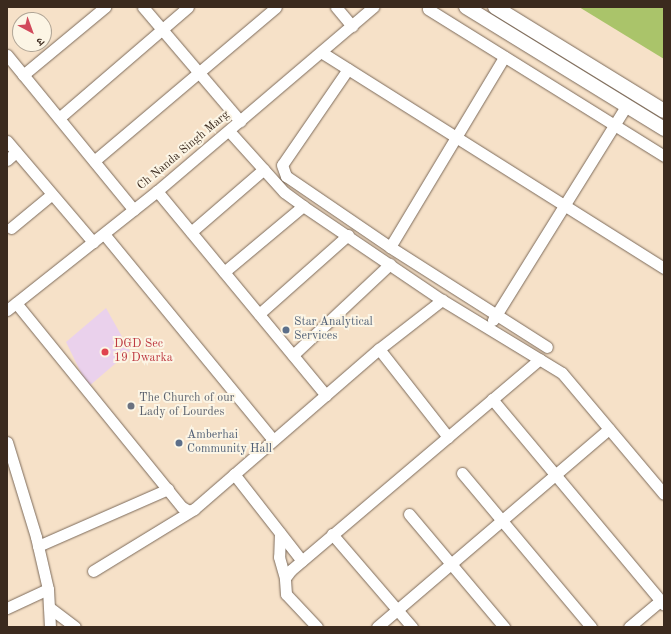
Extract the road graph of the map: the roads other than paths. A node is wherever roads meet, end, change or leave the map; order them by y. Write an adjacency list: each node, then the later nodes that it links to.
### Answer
1 (105, 7): 17 (street)
2 (143, 7): 11 (street)
3 (188, 7): 11 (street)
4 (276, 7): 16 (street)
5 (336, 7): 10 (street)
6 (373, 7): 10 (street, Ch Nanda Singh Marg)
7 (466, 7): 18 (street)
8 (495, 7): 19 (street)
9 (428, 10): 14 (street)
10 (352, 26): 12 (street, Ch Nanda Singh Marg)
11 (162, 30): 16 (street); 20 (street)
12 (321, 52): 15 (street); 21 (street, Ch Nanda Singh Marg)
13 (7, 55): 17 (street)
14 (504, 57): 22 (street); 25 (street)
15 (348, 69): 25 (street); 42 (street)
16 (199, 73): 21 (street); 30 (street)
17 (23, 75): 20 (street)
18 (627, 105): 22 (street); 23 (street)
19 (664, 112)
20 (59, 118): 30 (street)
21 (240, 121): 24 (street, Ch Nanda Singh Marg)
22 (614, 126): 28 (street); 34 (street)
23 (664, 129)
24 (229, 131): 31 (street); 32 (street, Ch Nanda Singh Marg)
25 (456, 137): 34 (street); 42 (street)
26 (7, 141): 27 (street)
27 (16, 152): 29 (street); 33 (street)
28 (664, 156)
29 (7, 160)
30 (94, 161): 36 (street)
31 (264, 169): 35 (street); 38 (street)
32 (158, 191): 36 (street, Ch Nanda Singh Marg); 38 (street)
33 (52, 194): 37 (street); 41 (street)
34 (565, 205): 44 (street); 49 (street)
35 (303, 206): 40 (street); 45 (street)
36 (134, 210): 39 (street, Ch Nanda Singh Marg)
37 (11, 228)
38 (191, 232): 45 (street)
39 (104, 234): 41 (street, Ch Nanda Singh Marg); 59 (street)
40 (348, 235): 43 (street); 48 (street)
41 (93, 242): 47 (street, Ch Nanda Singh Marg)
42 (390, 247): 49 (street)
43 (390, 264): 46 (street); 53 (street)
44 (664, 268)
45 (224, 272): 48 (street)
46 (442, 300): 50 (street); 52 (street)
47 (12, 307): 64 (street)
48 (259, 314): 53 (street)
49 (497, 314): 50 (street); 51 (street)
50 (488, 328): 54 (street)
51 (547, 347)
52 (379, 349): 55 (street); 58 (street)
53 (293, 355): 55 (street)
54 (540, 359): 56 (street); 57 (street)
55 (326, 395): 59 (street)
56 (492, 399): 58 (street); 63 (street)
57 (609, 429): 63 (street); 65 (street)
58 (448, 436): 70 (street)
59 (273, 440): 62 (street)
60 (7, 442): 71 (street)
61 (462, 472): 68 (street)
62 (234, 474): 66 (street); 69 (street)
63 (556, 474): 68 (street); 77 (street)
64 (168, 489): 66 (street); 71 (street)
65 (664, 494)
66 (194, 510): 74 (street)
67 (409, 514): 73 (street)
68 (502, 520): 73 (street); 87 (street)
69 (280, 533): 72 (street); 75 (street)
70 (332, 534): 72 (street); 80 (street)
71 (38, 546): 76 (street)
72 (302, 560): 75 (street)
73 (451, 563): 80 (street); 86 (street)
74 (93, 571)
75 (285, 578): 83 (street)
76 (48, 589): 78 (street); 79 (street)
77 (662, 603): 88 (street)
78 (7, 608)
79 (50, 608): 81 (street); 82 (street)
80 (397, 609): 84 (street); 85 (street)
81 (50, 627)
82 (75, 627)
83 (317, 627)
84 (377, 627)
85 (412, 627)
86 (504, 627)
87 (591, 627)
88 (629, 627)

